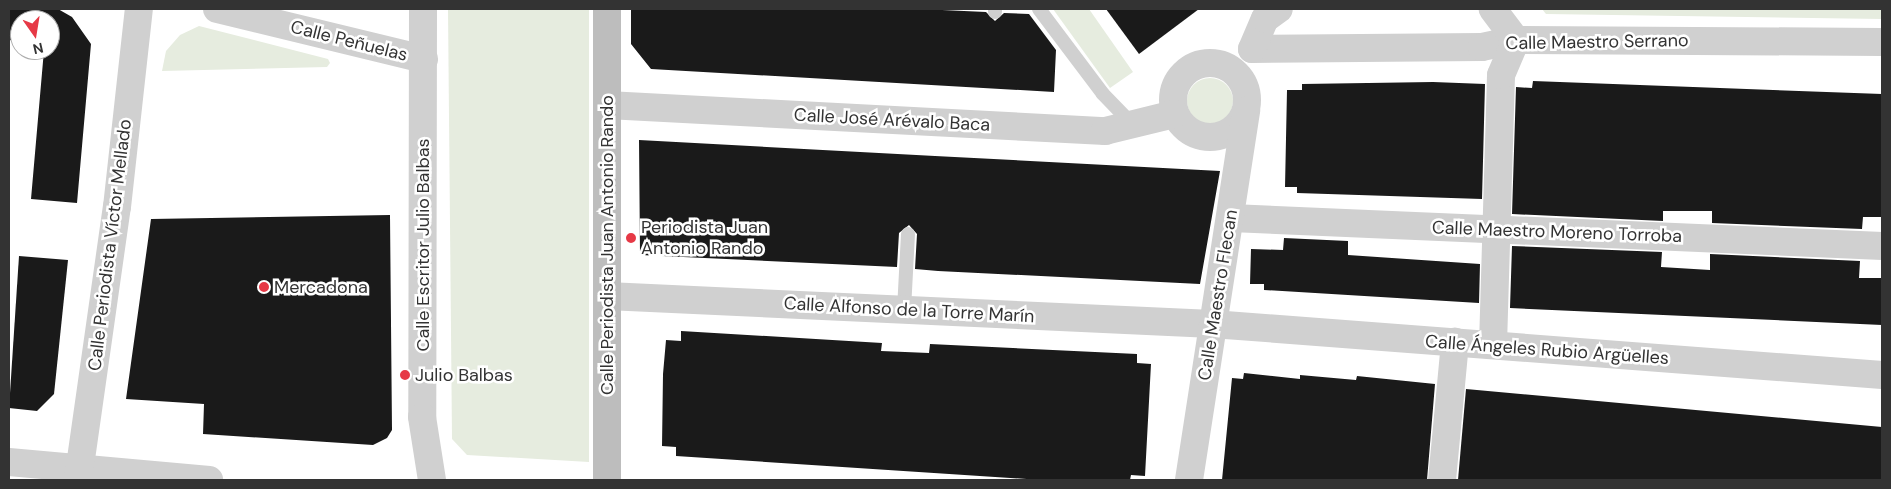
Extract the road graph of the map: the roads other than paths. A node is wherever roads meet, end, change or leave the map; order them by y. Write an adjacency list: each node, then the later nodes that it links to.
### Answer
1 (138, 9): 28 (street, Calle Periodista Víctor Mellado)
2 (217, 9): 11 (street, Calle Peñuelas)
3 (423, 9): 11 (street, Calle Escritor Julio Balbas)
4 (607, 9): 13 (street, Calle Periodista Juan Antonio Rando)
5 (1039, 9): 16 (lane)
6 (1279, 9): 10 (street)
7 (1493, 9): 8 (street)
8 (1516, 40): 9 (street, Calle Maestro Serrano); 10 (street, Calle Maestro Serrano); 18 (street)
9 (1882, 42)
10 (1252, 49): 12 (street)
11 (424, 59): 30 (street, Calle Escritor Julio Balbas)
12 (1227, 67): 14 (street); 15 (street)
13 (607, 105): 16 (street, Calle José Arévalo Baca); 21 (street, Calle Periodista Juan Antonio Rando)
14 (1246, 110): 15 (street); 17 (street, Calle Maestro Flecan)
15 (1175, 114): 16 (street, Calle José Arévalo Baca)
16 (1132, 124)
17 (1231, 218): 18 (street, Calle Maestro Moreno Torroba); 23 (street, Calle Maestro Flecan)
18 (1497, 229): 20 (street, Calle Maestro Moreno Torroba); 25 (street)
19 (908, 234): 22 (lane)
20 (1882, 246)
21 (607, 296): 22 (street, Calle Alfonso de la Torre Marín); 31 (street, Calle Periodista Juan Antonio Rando)
22 (904, 310): 23 (street, Calle Alfonso de la Torre Marín)
23 (1212, 324): 24 (street, Calle Ángeles Rubio Argüelles); 32 (street, Calle Maestro Flecan)
24 (1455, 342): 25 (street, Calle Ángeles Rubio Argüelles); 33 (street)
25 (1493, 345): 26 (street, Calle Ángeles Rubio Argüelles)
26 (1882, 376)
27 (9, 462): 28 (street)
28 (78, 475): 29 (street)
29 (209, 480)
30 (432, 480)
31 (606, 480)
32 (1189, 480)
33 (1442, 480)

